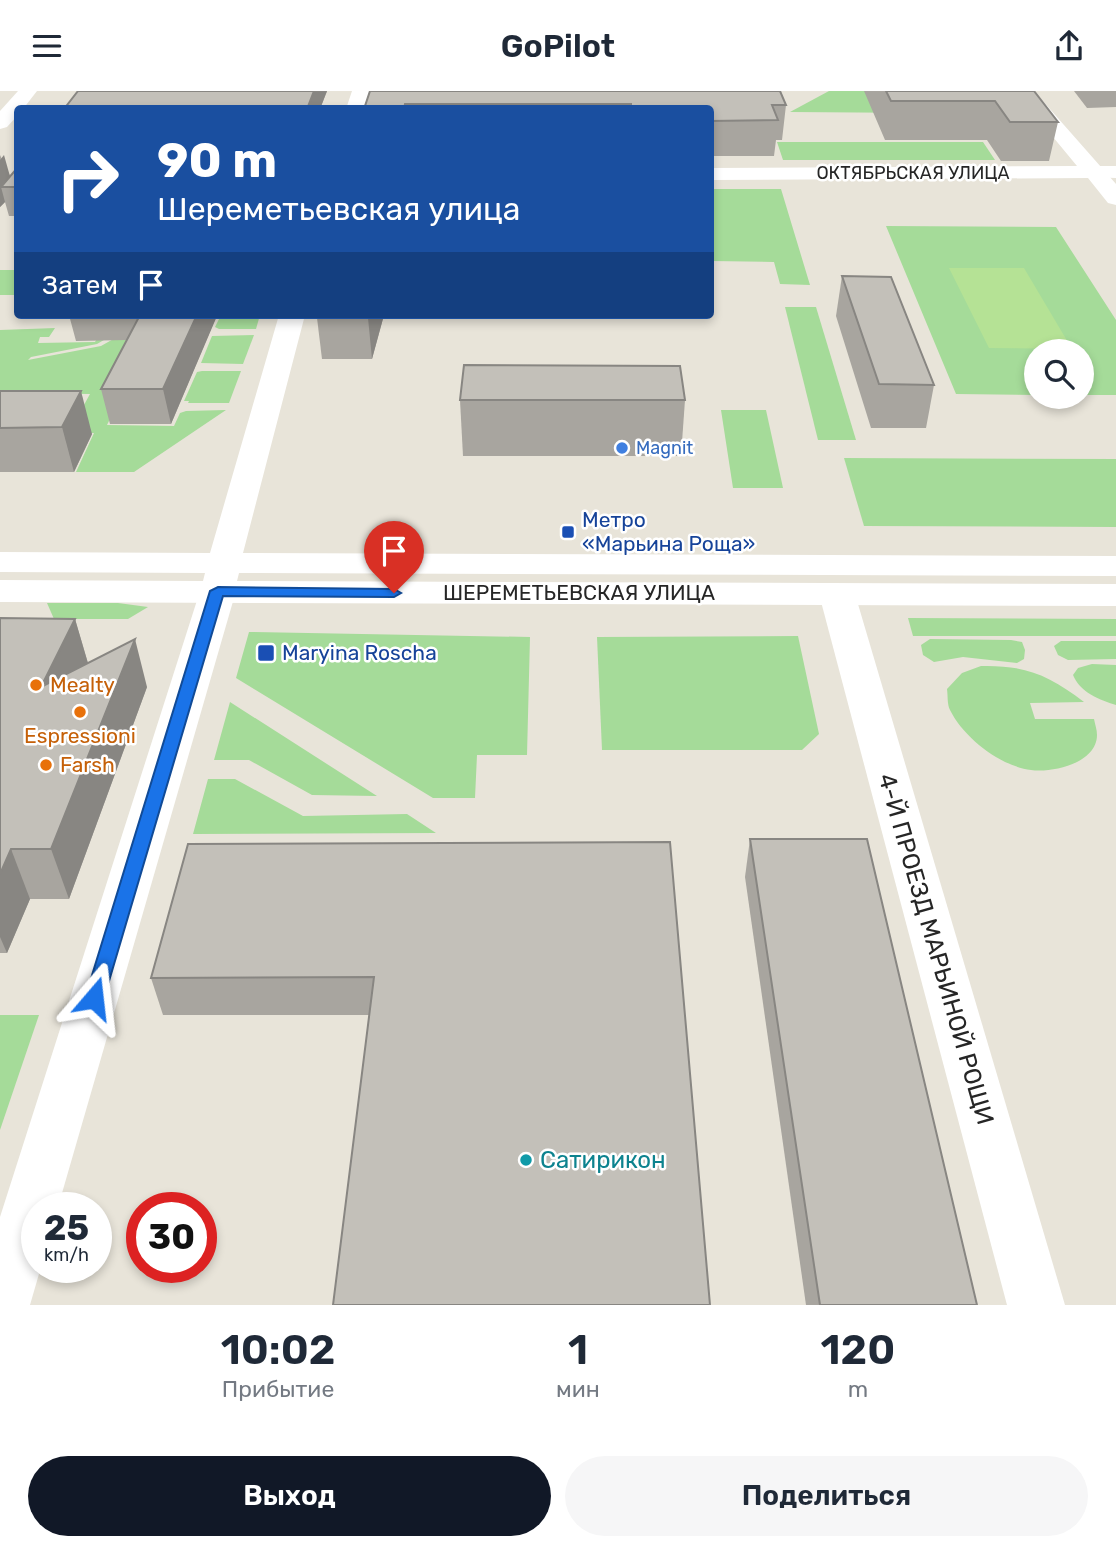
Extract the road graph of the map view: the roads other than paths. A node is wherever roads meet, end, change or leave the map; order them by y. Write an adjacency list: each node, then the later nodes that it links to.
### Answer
1 (28, 91): 3 (street)
2 (1024, 91): 6 (street)
3 (16, 105)
4 (14, 107): 5 (street)
5 (0, 123)
6 (1093, 172): 7 (street, ОКТЯБРЬСКАЯ УЛИЦА); 8 (street, ОКТЯБРЬСКАЯ УЛИЦА); 9 (street)
7 (1116, 172)
8 (714, 174)
9 (1116, 198)
10 (291, 319): 13 (street)
11 (0, 562): 13 (street, ШЕРЕМЕТЬЕВСКАЯ УЛИЦА)
12 (1116, 566): 13 (street, ШЕРЕМЕТЬЕВСКАЯ УЛИЦА)
13 (221, 577): 14 (street, ШЕРЕМЕТЬЕВСКАЯ УЛИЦА); 15 (street, ШЕРЕМЕТЬЕВСКАЯ УЛИЦА); 17 (street)
14 (0, 591)
15 (836, 594): 16 (street, ШЕРЕМЕТЬЕВСКАЯ УЛИЦА); 18 (street, 4-Й ПРОЕЗД МАРЬИНОЙ РОЩИ)
16 (1116, 595)
17 (1, 1305)
18 (1036, 1305)

